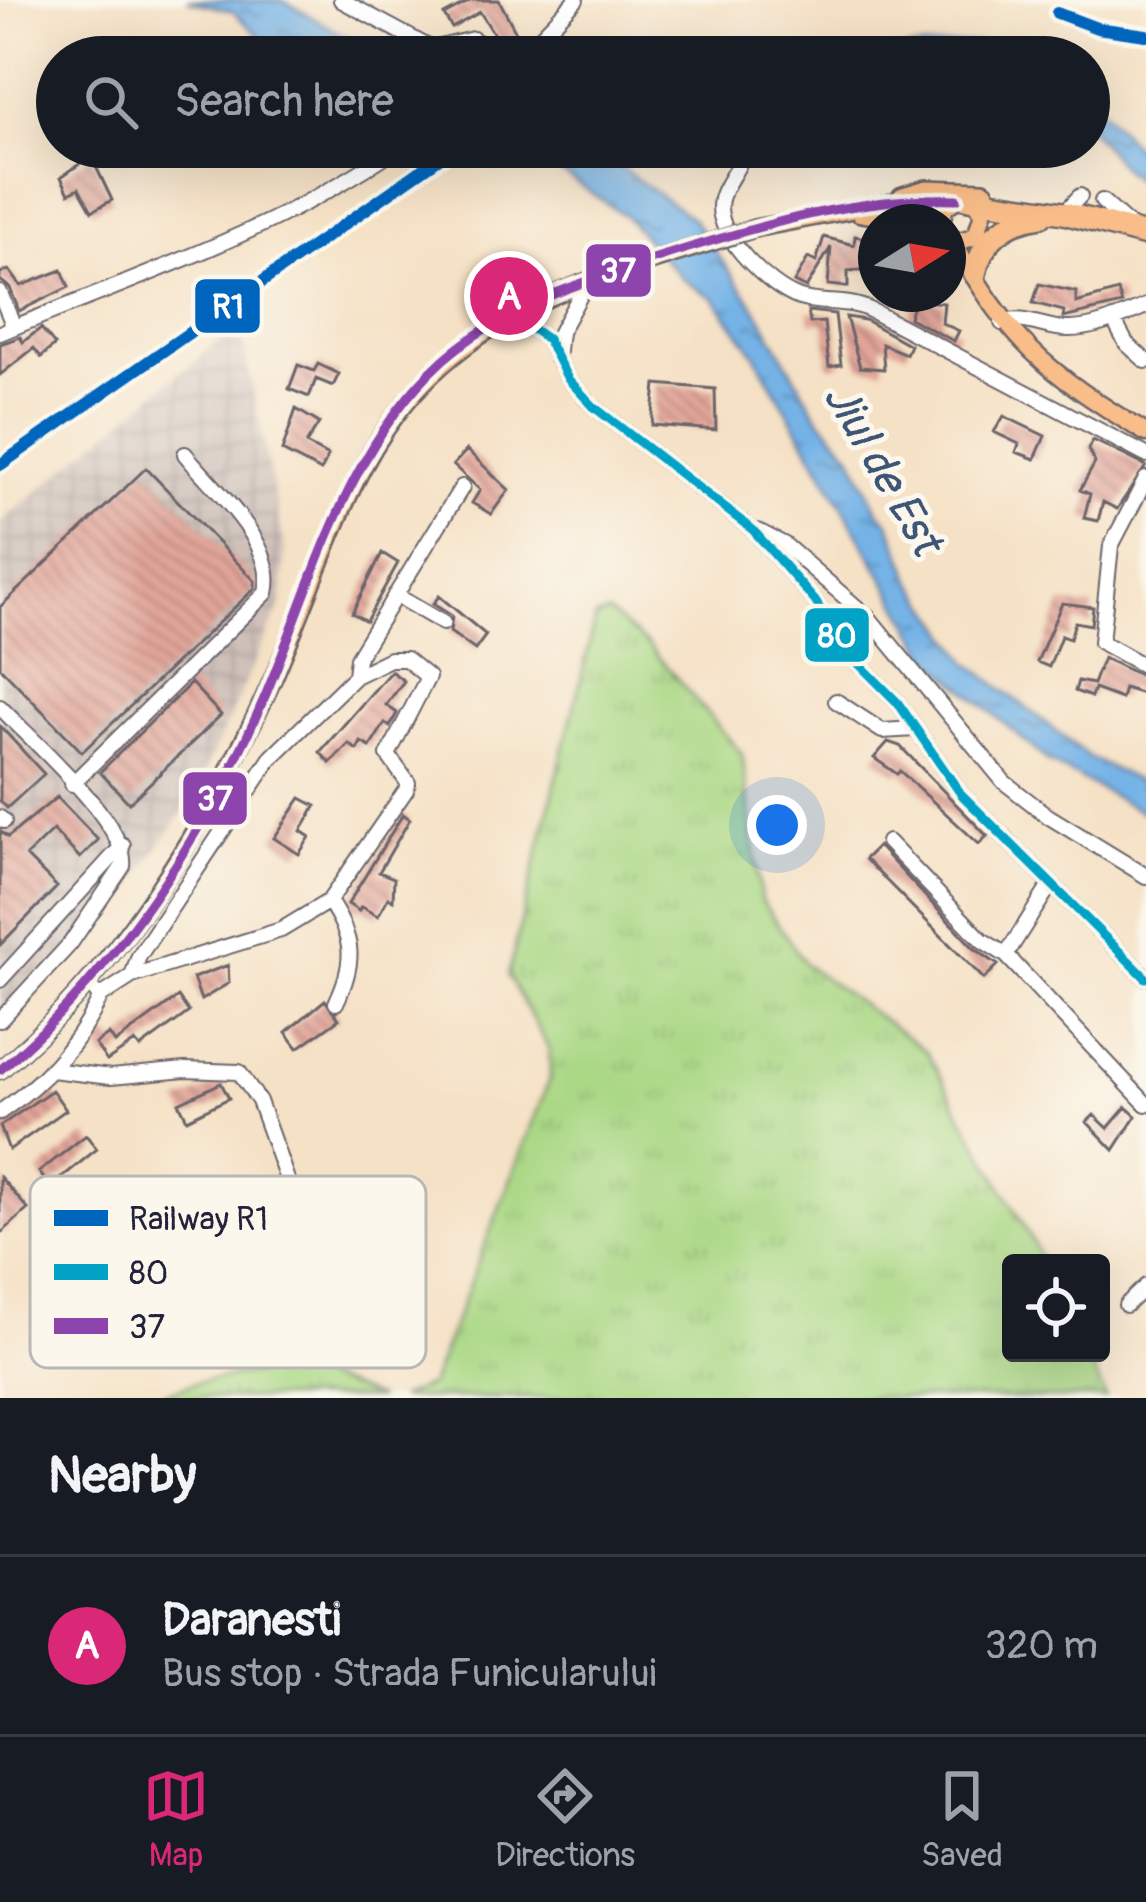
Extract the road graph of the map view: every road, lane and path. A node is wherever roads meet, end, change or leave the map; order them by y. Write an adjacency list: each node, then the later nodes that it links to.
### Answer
1 (341, 0): 3 (street)
2 (576, 0): 4 (street)
3 (405, 36)
4 (541, 36)
5 (368, 168): 29 (street)
6 (735, 168): 34 (street)
7 (1080, 196): 16 (street)
8 (903, 198): 9 (main road); 11 (main road); 16 (highway)
9 (963, 199): 12 (main road); 14 (highway); 18 (main road)
10 (1102, 201): 19 (street)
11 (866, 204)
12 (952, 204)
13 (858, 205): 15 (main road)
14 (1025, 209): 16 (highway); 18 (highway)
15 (828, 211): 17 (main road); 23 (main road, bridge)
16 (1058, 213): 19 (highway); 22 (highway)
17 (858, 215)
18 (980, 231): 20 (main road); 22 (main road)
19 (1141, 233)
20 (966, 239)
21 (966, 267): 22 (main road)
22 (972, 276): 28 (main road)
23 (581, 284): 26 (main road); 30 (street)
24 (0, 293): 29 (street)
25 (1146, 306): 27 (street)
26 (511, 314): 30 (street); 55 (main road)
27 (1113, 319): 28 (street); 31 (street)
28 (1001, 323): 32 (main road)
29 (7, 330)
30 (557, 358): 37 (street)
31 (1146, 361)
32 (1146, 433)
33 (185, 454): 45 (street)
34 (1146, 455)
35 (1146, 479): 40 (street)
36 (462, 487): 38 (street)
37 (753, 530): 44 (street); 48 (street)
38 (395, 595): 39 (street); 41 (street)
39 (443, 623)
40 (1146, 668)
41 (355, 676): 50 (street); 52 (street)
42 (836, 701): 44 (street)
43 (0, 707): 45 (street)
44 (920, 735): 49 (street)
45 (72, 784): 47 (street)
46 (888, 842): 51 (street)
47 (123, 845): 54 (street); 57 (street)
48 (1146, 875)
49 (1049, 887): 51 (street); 53 (street)
50 (329, 901): 52 (street); 56 (street)
51 (1006, 955): 60 (street)
52 (132, 976): 55 (street)
53 (1146, 978)
54 (0, 980)
55 (94, 990): 58 (main road); 59 (street)
56 (336, 1003)
57 (0, 1020)
58 (0, 1070)
59 (51, 1070): 61 (street); 62 (street)
60 (1146, 1104)
61 (0, 1112)
62 (286, 1176)
63 (1146, 1286): 64 (street)
64 (1126, 1305)

